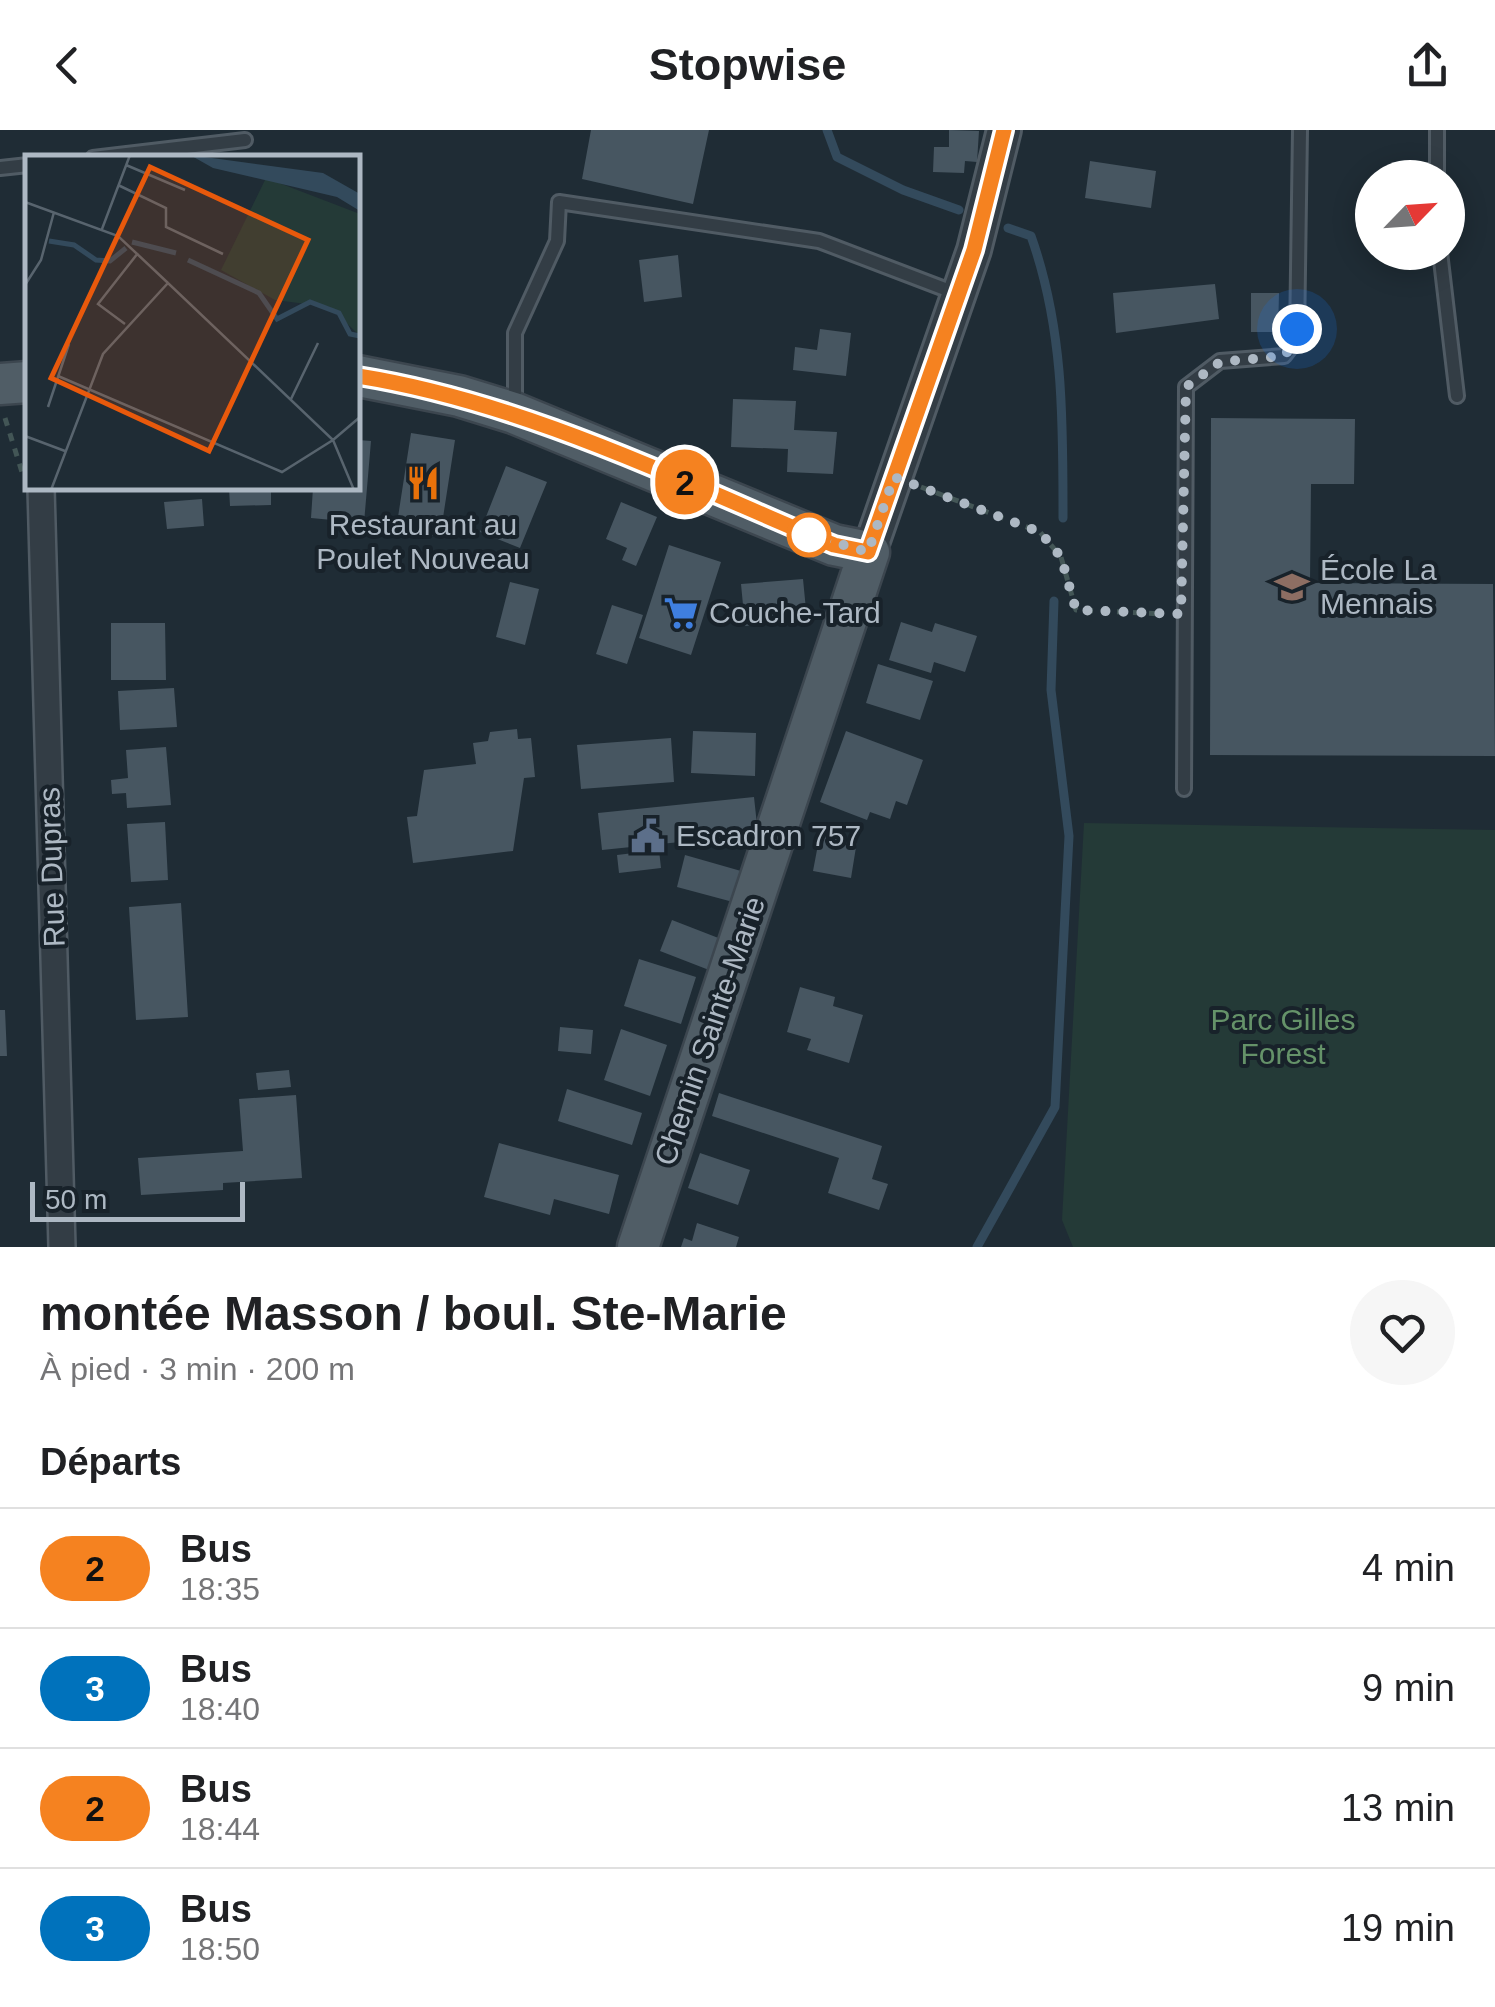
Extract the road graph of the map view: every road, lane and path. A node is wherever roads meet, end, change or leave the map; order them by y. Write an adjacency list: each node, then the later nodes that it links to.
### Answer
1 (1004, 130): 10 (street, Chemin Sainte-Marie)
2 (1300, 130): 19 (lane)
3 (1437, 130): 6 (lane)
4 (245, 140): 5 (lane)
5 (118, 155)
6 (1438, 160)
7 (25, 165): 8 (lane)
8 (0, 168)
9 (1442, 270): 14 (lane)
10 (960, 295): 15 (lane); 16 (street, Chemin Sainte-Marie)
11 (360, 376): 15 (main road)
12 (25, 382): 13 (main road)
13 (0, 384)
14 (1457, 396)
15 (514, 413): 18 (main road)
16 (894, 477): 18 (street, Chemin Sainte-Marie); 19 (path)
17 (41, 490): 21 (street, Rue Dupras)
18 (868, 552): 22 (main road, Chemin Sainte-Marie)
19 (1181, 614): 20 (lane)
20 (1184, 789)
21 (62, 1247)
22 (638, 1247)

